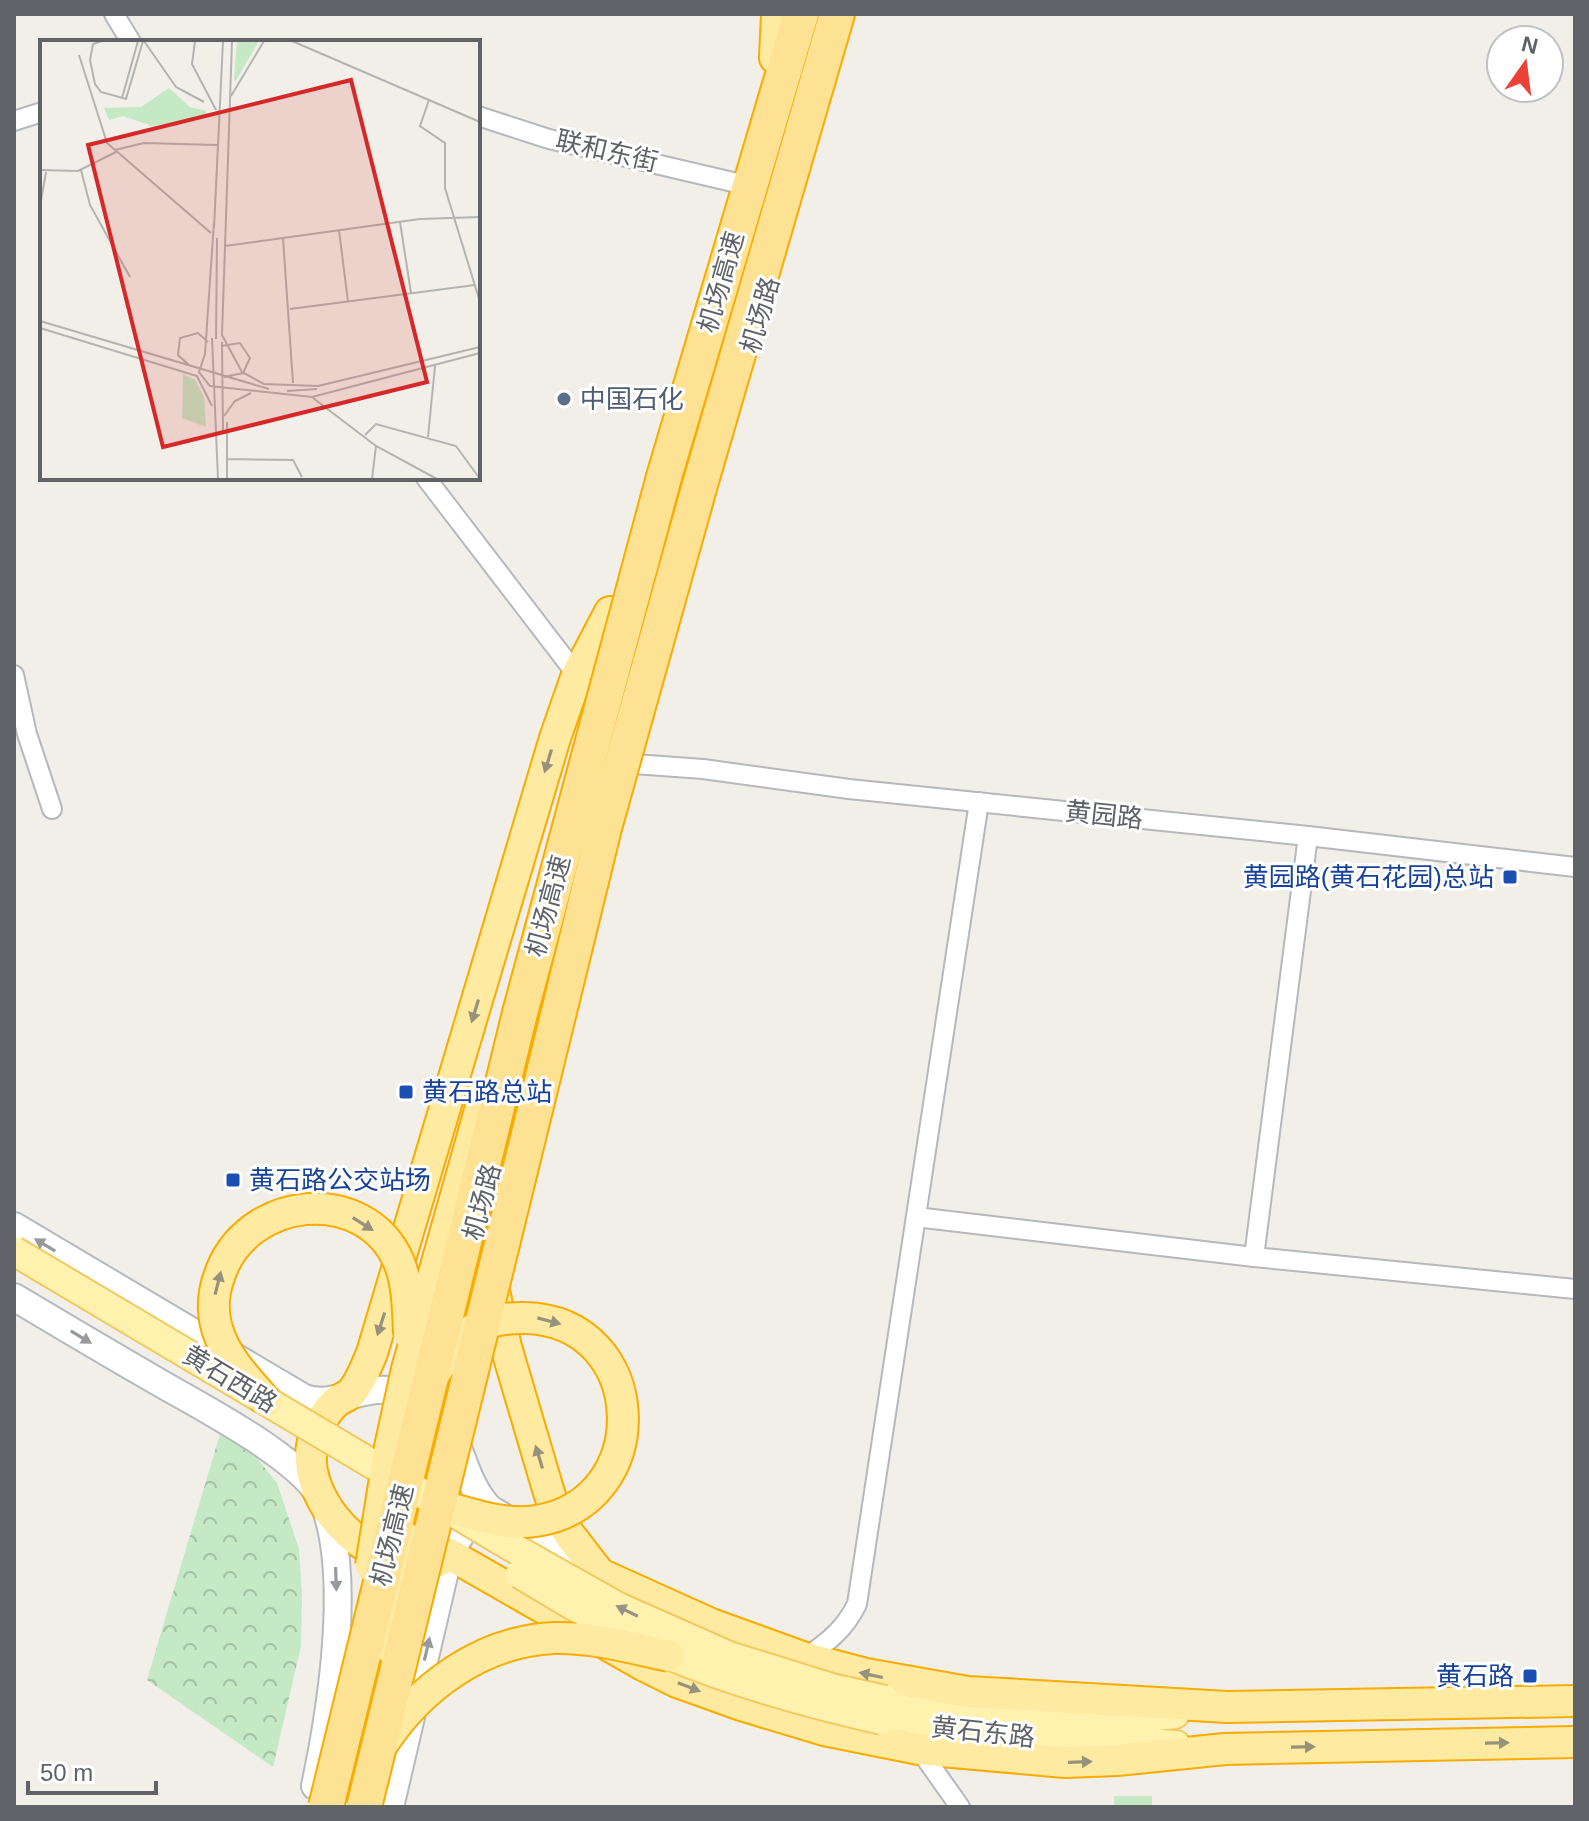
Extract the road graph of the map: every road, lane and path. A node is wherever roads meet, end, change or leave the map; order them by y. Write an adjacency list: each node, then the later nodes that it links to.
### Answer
1 (114, 14): 7 (street)
2 (777, 14): 8 (highway)
3 (788, 14): 8 (highway, 机场路)
4 (801, 14): 56 (highway, 机场高速, bridge)
5 (837, 14): 57 (highway, 机场高速, bridge)
6 (847, 14): 15 (highway, 机场路)
7 (130, 40)
8 (775, 58): 12 (highway, 机场路)
9 (40, 113): 11 (street)
10 (480, 117): 12 (street, 联和东街)
11 (14, 121)
12 (737, 183): 14 (highway, 机场路)
13 (428, 480): 17 (street)
14 (610, 612): 17 (highway, 机场路); 23 (highway, 机场路)
15 (673, 617): 18 (highway, 机场路); 23 (highway, 机场路)
16 (14, 675): 20 (street)
17 (577, 675): 26 (highway, 机场路, one-way to 26)
18 (634, 764): 19 (street, 黄园路); 30 (highway, 机场路)
19 (979, 802): 21 (street, 黄园路); 24 (street)
20 (52, 809)
21 (1308, 836): 22 (street, 黄园路); 28 (street)
22 (1575, 867)
23 (536, 963): 34 (highway, 机场路, bridge)
24 (916, 1217): 28 (street); 48 (street)
25 (14, 1226): 33 (main road, one-way to 25)
26 (404, 1250): 30 (highway); 35 (highway, 机场路, one-way to 35)
27 (14, 1251): 36 (main road, 黄石西路, bridge)
28 (1254, 1257): 31 (street)
29 (14, 1273): 41 (main road, 黄石西路, bridge)
30 (492, 1277): 38 (main road); 44 (highway, one-way to 30)
31 (1575, 1289)
32 (14, 1297): 37 (main road, one-way to 37)
33 (234, 1358): 35 (main road); 37 (main road)
34 (422, 1369): 36 (highway, one-way to 34, bridge); 41 (highway, one-way to 41, bridge); 55 (highway, 机场路, bridge); 56 (highway, 机场路, bridge)
35 (350, 1394): 38 (main road); 40 (highway)
36 (266, 1401): 41 (main road, 黄石西路, bridge)
37 (201, 1408): 40 (main road)
38 (452, 1429): 39 (main road)
39 (469, 1474): 42 (main road); 43 (main road)
40 (324, 1503): 43 (highway); 56 (main road, one-way to 56)
41 (441, 1515): 47 (main road, 黄石东路, bridge); 51 (main road, 黄石东路, one-way to 41, bridge)
42 (529, 1534): 44 (main road); 45 (highway)
43 (449, 1554): 45 (highway); 58 (main road, one-way to 43)
44 (600, 1574): 46 (highway); 48 (highway)
45 (498, 1583): 46 (highway)
46 (581, 1630): 53 (highway, one-way to 53)
47 (669, 1656): 51 (main road, 黄石东路, bridge); 55 (highway, bridge)
48 (805, 1658): 50 (highway, one-way to 48)
49 (1575, 1701): 50 (highway, 黄石东路)
50 (1227, 1707): 51 (main road, 黄石东路)
51 (884, 1710): 54 (main road, 黄石东路)
52 (1575, 1742): 54 (highway, 黄石东路, one-way to 52)
53 (919, 1749): 54 (highway, one-way to 54); 59 (street)
54 (1225, 1749)
55 (368, 1767): 57 (highway, 机场路, bridge)
56 (320, 1804): 58 (main road)
57 (361, 1807)
58 (389, 1807)
59 (960, 1807)

